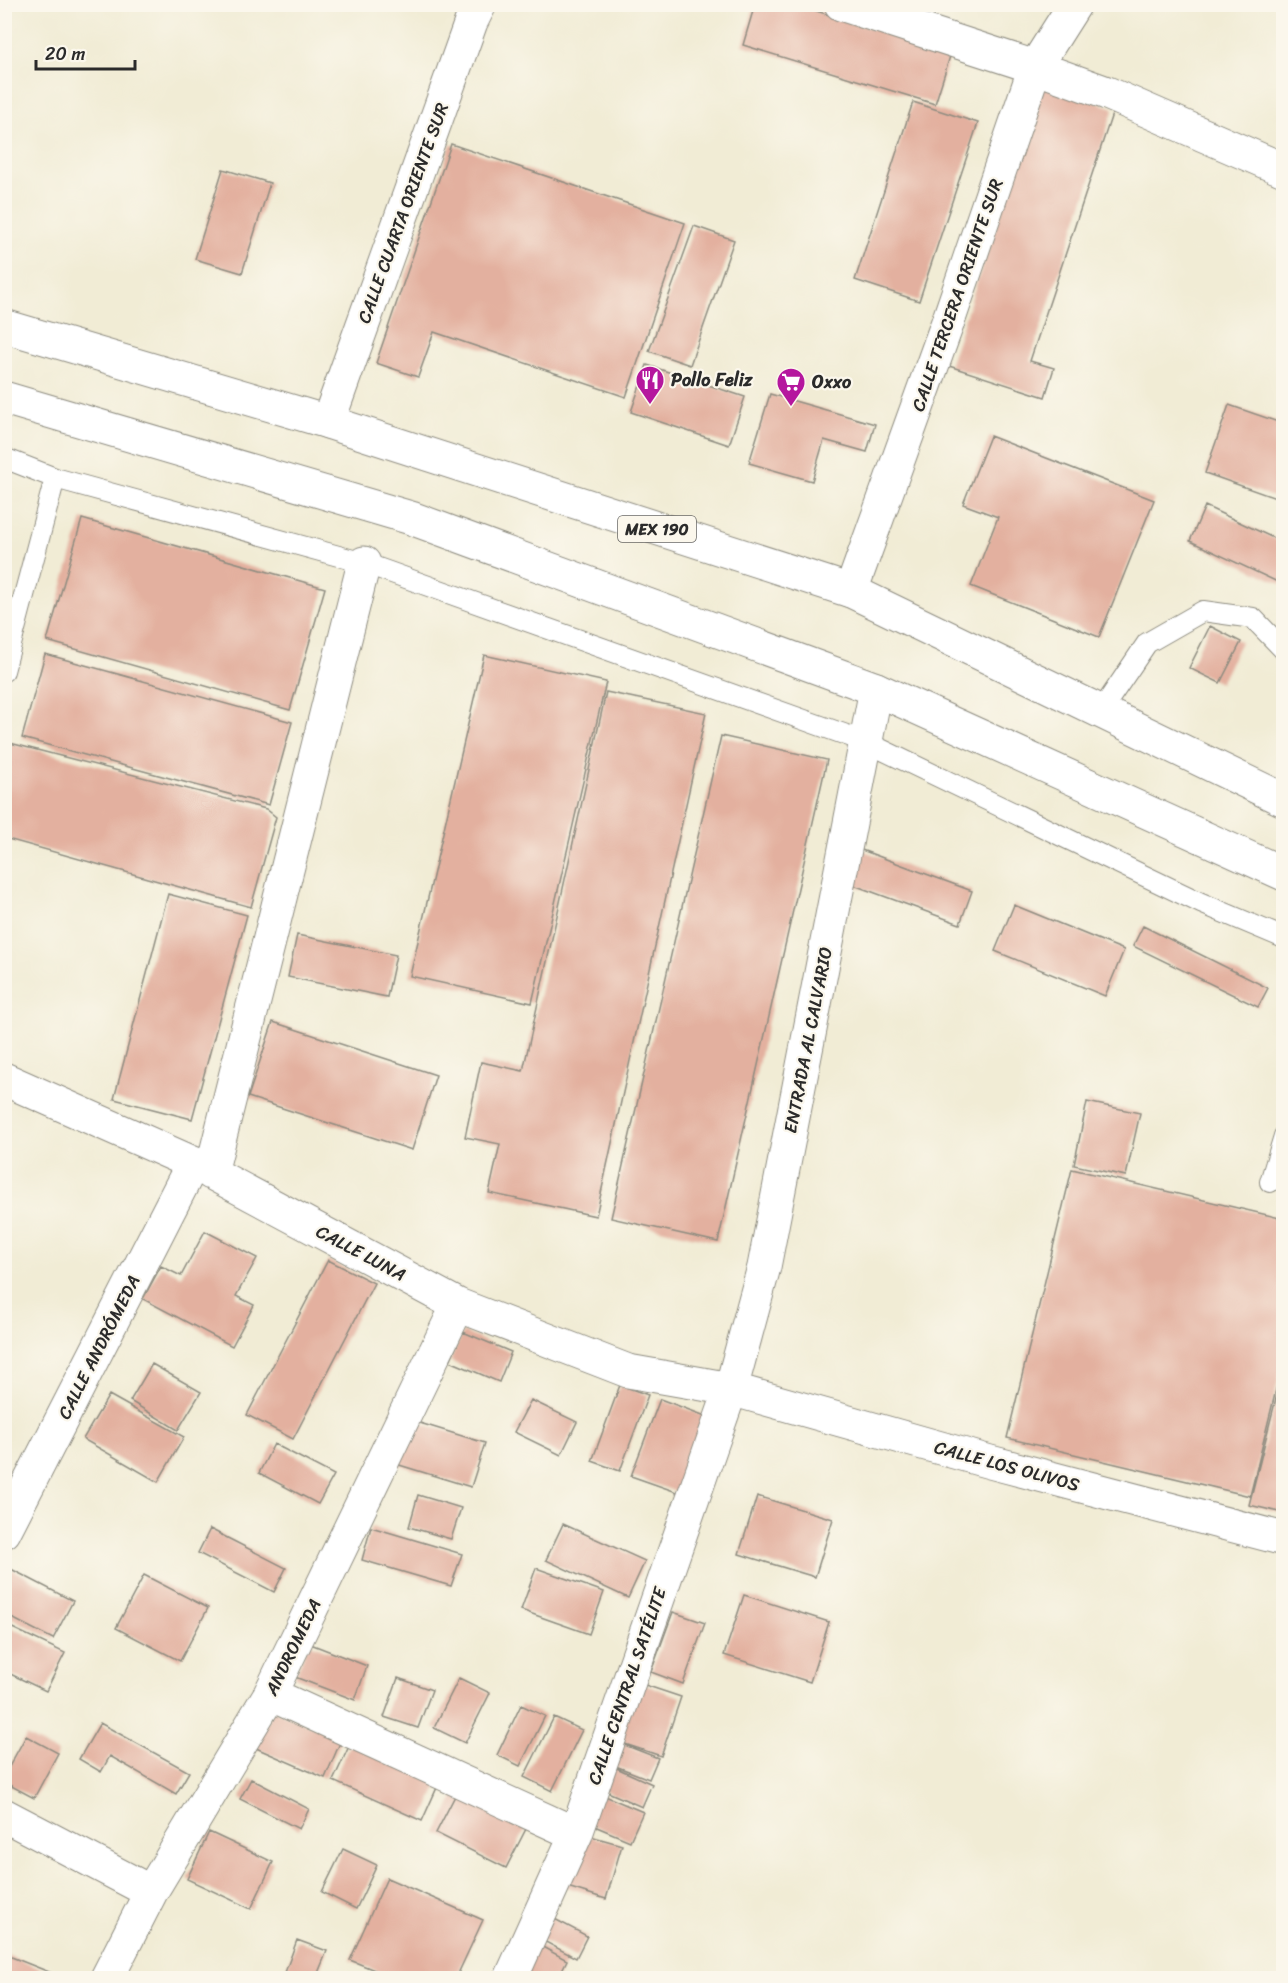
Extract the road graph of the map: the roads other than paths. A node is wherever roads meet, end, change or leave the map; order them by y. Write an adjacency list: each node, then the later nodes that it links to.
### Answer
1 (480, 4): 8 (street, CALLE CUARTA ORIENTE SUR)
2 (841, 4): 4 (street)
3 (1075, 4): 4 (street, CALLE TERCERA ORIENTE SUR)
4 (1035, 67): 5 (street); 12 (street, CALLE TERCERA ORIENTE SUR)
5 (1284, 170)
6 (4, 327): 8 (street, MEX 190)
7 (4, 398): 15 (street)
8 (328, 422): 12 (street, MEX 190)
9 (4, 458): 10 (lane)
10 (56, 478): 11 (lane); 14 (lane)
11 (364, 563): 17 (lane); 23 (street, CALLE ANDRÓMEDA)
12 (851, 591): 16 (street, MEX 190)
13 (1284, 650): 16 (lane)
14 (4, 671)
15 (876, 689): 17 (street, ENTRADA AL CALVARIO); 19 (street)
16 (1101, 711): 18 (street, MEX 190)
17 (866, 742): 20 (lane); 26 (street, ENTRADA AL CALVARIO)
18 (1284, 800)
19 (1284, 874)
20 (1284, 938)
21 (4, 1079): 23 (street, CALLE LUNA)
22 (1284, 1136): 24 (lane)
23 (202, 1168): 25 (street, CALLE LUNA); 27 (street, CALLE ANDRÓMEDA)
24 (1270, 1182)
25 (458, 1305): 26 (street, CALLE LUNA); 29 (street, ANDROMEDA)
26 (730, 1389): 28 (street, CALLE LOS OLIVOS); 31 (street, CALLE CENTRAL SATÉLITE)
27 (4, 1532)
28 (1284, 1539)
29 (270, 1694): 31 (street); 32 (street, ANDROMEDA)
30 (4, 1815): 32 (street)
31 (576, 1834): 34 (street, CALLE CENTRAL SATÉLITE)
32 (151, 1892): 33 (street, ANDROMEDA)
33 (106, 1978)
34 (511, 1978)

